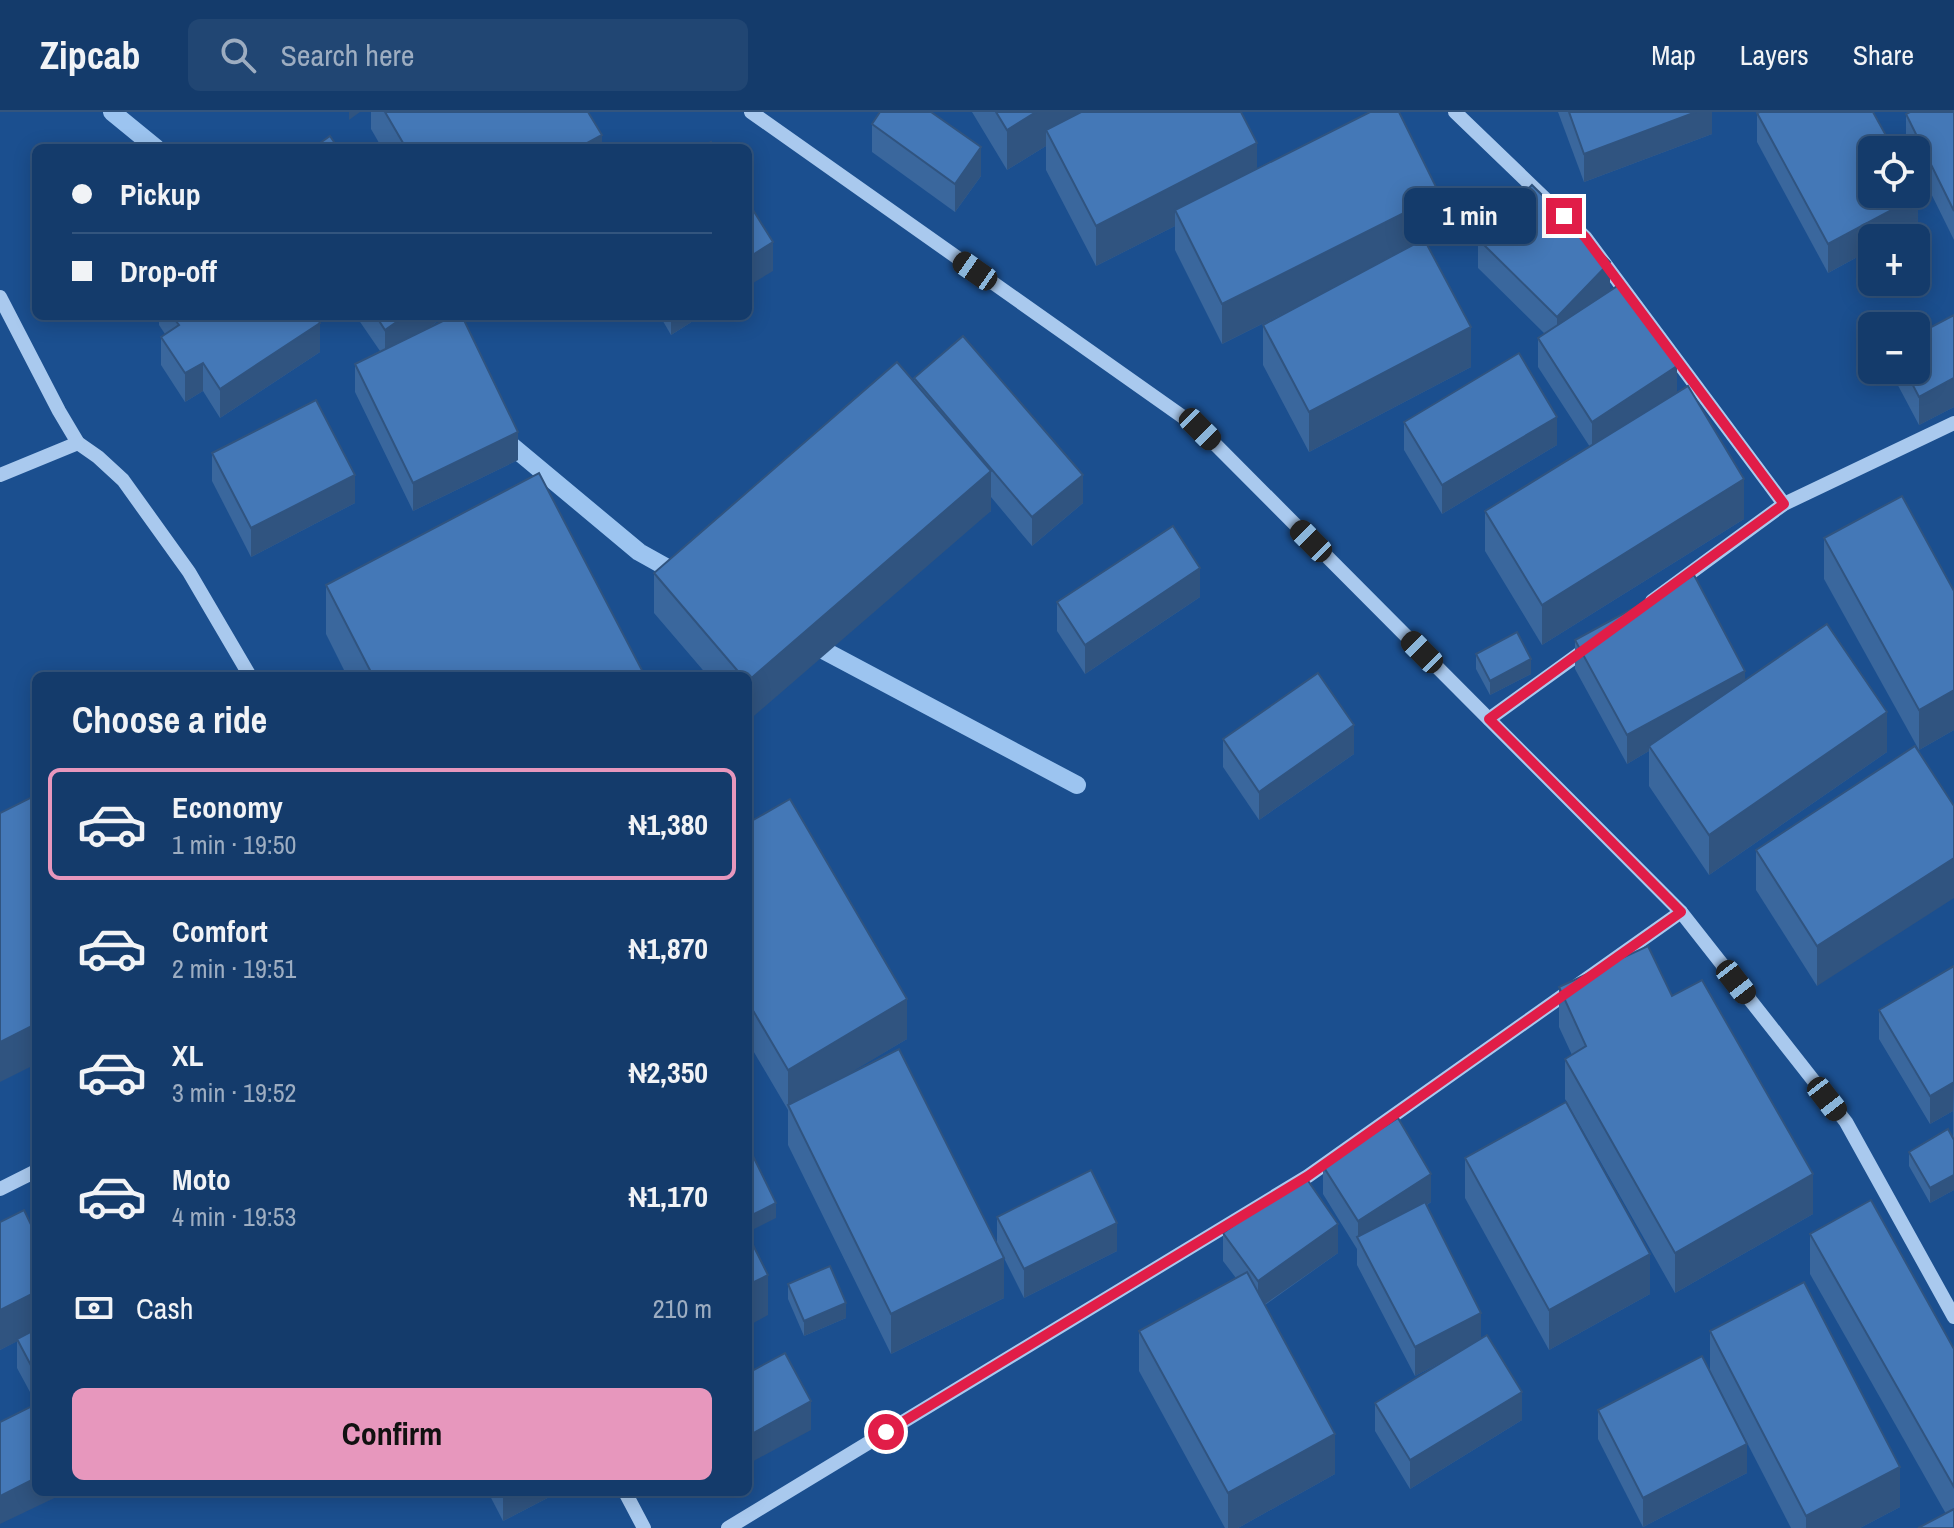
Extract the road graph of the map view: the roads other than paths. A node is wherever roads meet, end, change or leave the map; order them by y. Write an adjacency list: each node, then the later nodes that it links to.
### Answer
1 (751, 112): 11 (street)
2 (1455, 112): 7 (street)
3 (0, 297): 5 (street)
4 (1954, 423): 7 (street)
5 (78, 443): 6 (street); 10 (street)
6 (0, 475)
7 (1784, 504): 8 (street)
8 (1643, 607)
9 (1605, 635): 11 (street)
10 (248, 672)
11 (1489, 719): 12 (street)
12 (1681, 912): 15 (street); 18 (street)
13 (32, 1173): 14 (street)
14 (0, 1189)
15 (1954, 1317)
16 (627, 1496): 17 (street)
17 (644, 1528)
18 (728, 1528)

